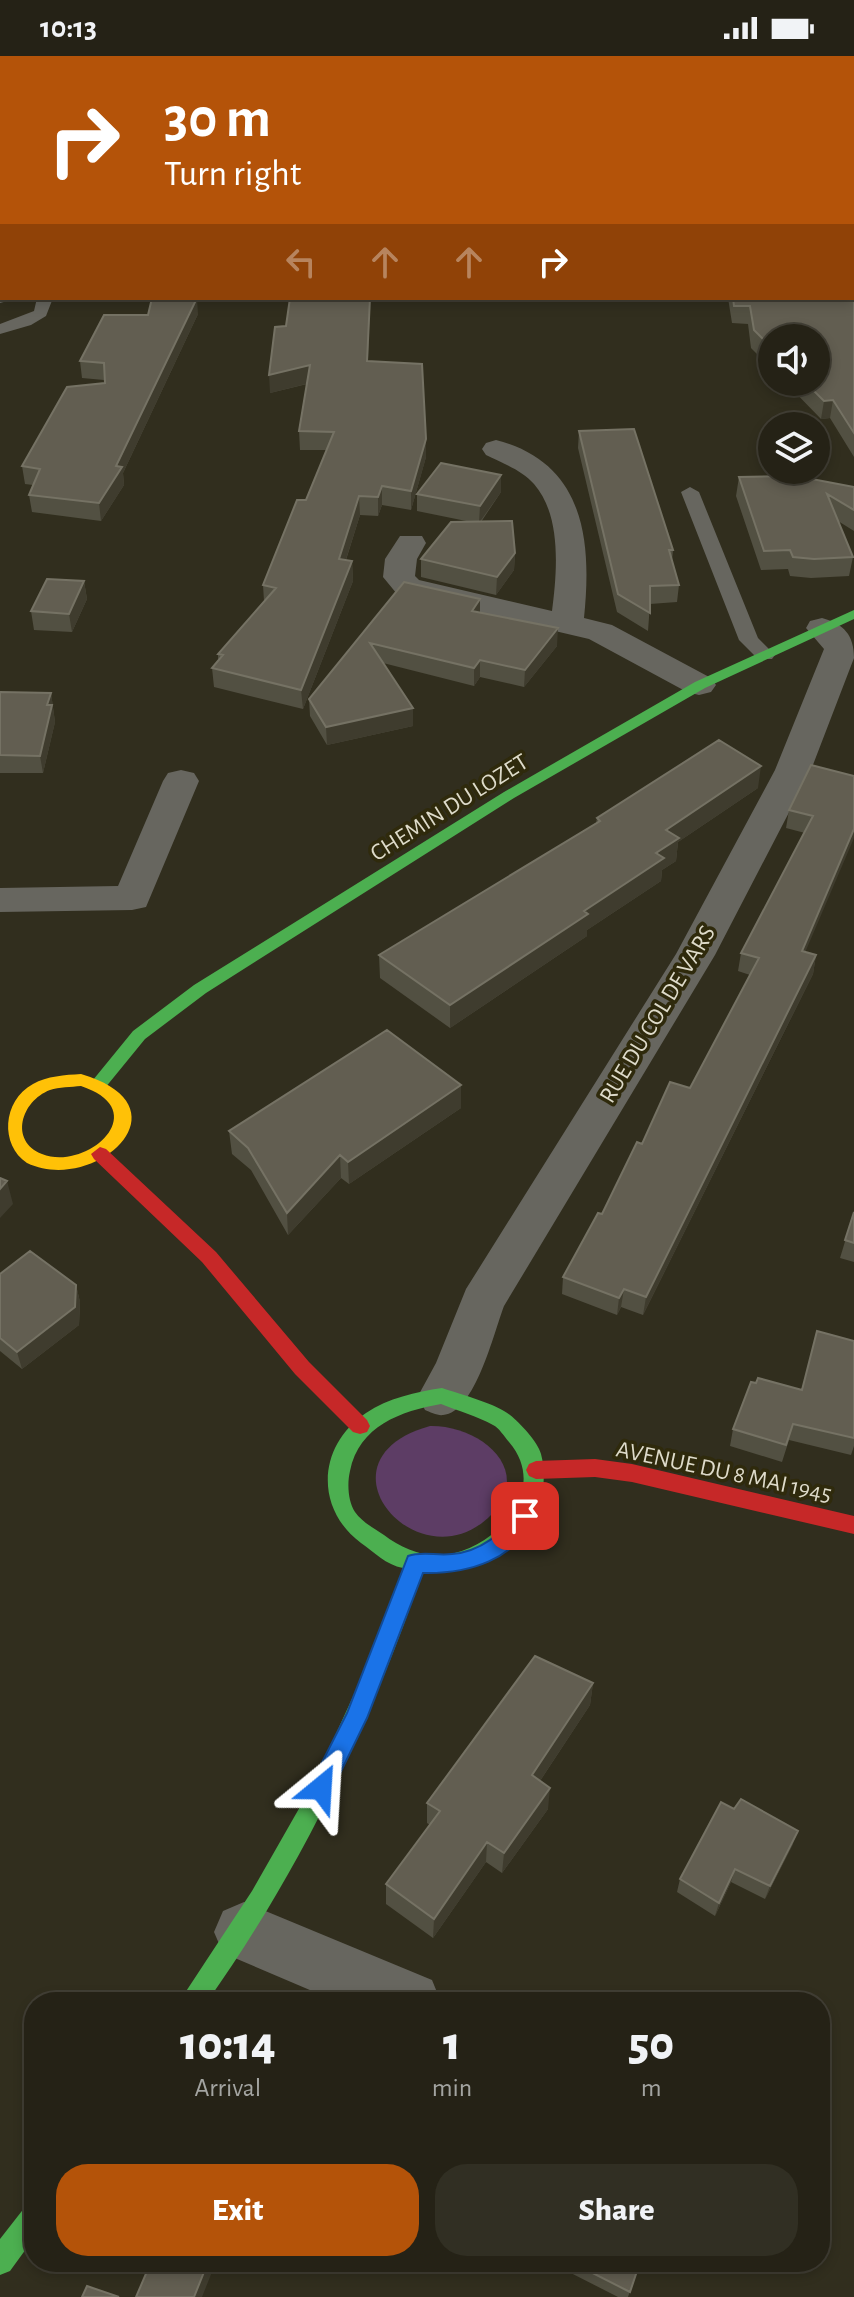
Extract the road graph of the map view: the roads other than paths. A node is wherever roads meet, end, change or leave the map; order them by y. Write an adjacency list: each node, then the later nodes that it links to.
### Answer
1 (44, 300): 2 (lane)
2 (0, 329)
3 (496, 449): 7 (street)
4 (690, 492): 8 (lane)
5 (411, 543): 7 (street)
6 (838, 621): 8 (street, CHEMIN DU LOZET); 15 (street, RUE DU COL DE VARS)
7 (567, 624): 9 (street)
8 (765, 655): 9 (street, CHEMIN DU LOZET)
9 (699, 685): 12 (street, CHEMIN DU LOZET)
10 (181, 781): 11 (street)
11 (0, 900)
12 (99, 1084): 13 (street); 14 (street)
13 (4, 1126): 14 (street)
14 (100, 1154): 16 (street)
15 (442, 1396): 16 (street); 17 (street)
16 (360, 1426): 19 (street)
17 (536, 1470): 18 (street, AVENUE DU 8 MAI 1945); 19 (street)
18 (854, 1525)
19 (415, 1563): 20 (street)
20 (244, 1932): 21 (street); 22 (street)
21 (199, 1992)
22 (386, 1992)
23 (24, 2229): 24 (street)
24 (0, 2261)

